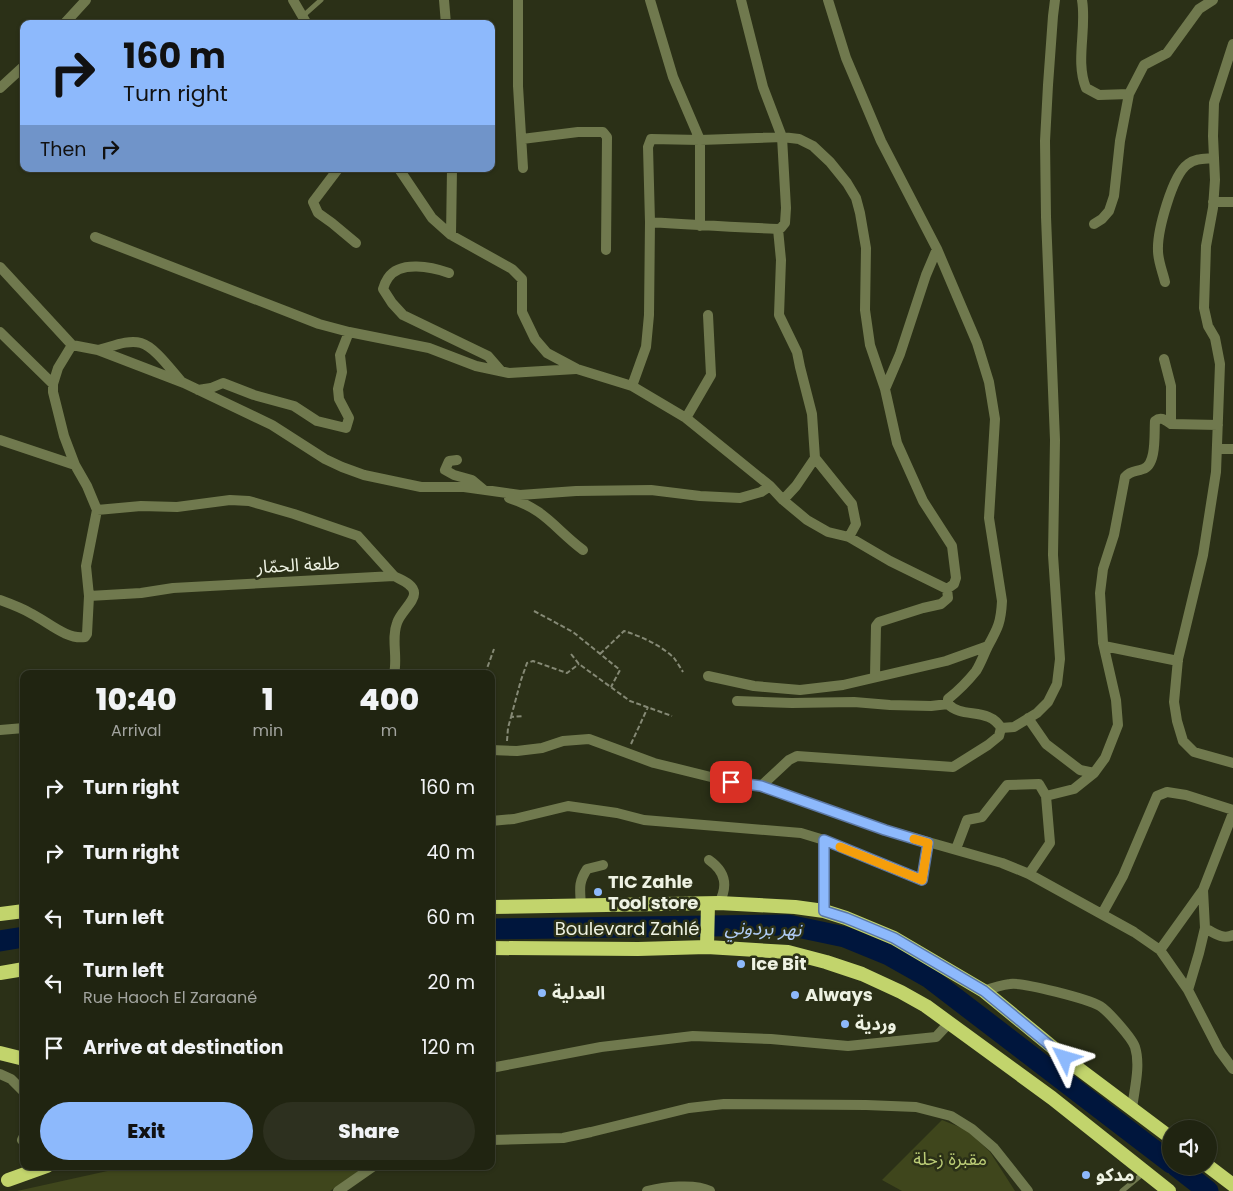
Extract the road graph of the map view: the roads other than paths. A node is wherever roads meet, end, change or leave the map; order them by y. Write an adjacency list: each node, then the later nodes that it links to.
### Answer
1 (86, 0): 12 (street)
2 (293, 0): 13 (street)
3 (321, 0): 13 (lane)
4 (444, 0): 14 (street)
5 (518, 0): 20 (street)
6 (650, 0): 21 (street)
7 (742, 0): 19 (street)
8 (828, 0): 36 (street)
9 (1056, 0): 82 (street)
10 (1082, 0): 18 (street)
11 (1213, 0): 18 (street)
12 (68, 20)
13 (305, 20)
14 (446, 20)
15 (1233, 44): 22 (street)
16 (20, 70): 17 (street)
17 (0, 88)
18 (1129, 94): 30 (street)
19 (782, 137): 21 (street); 32 (street); 53 (street)
20 (522, 138): 23 (street); 37 (street)
21 (700, 140): 29 (street); 31 (street)
22 (1214, 158): 27 (street); 40 (street)
23 (523, 168)
24 (336, 172): 35 (street)
25 (401, 172): 33 (street)
26 (452, 172): 33 (street)
27 (1213, 202): 28 (street); 56 (street)
28 (1233, 202)
29 (650, 222): 31 (street); 51 (street)
30 (1094, 224)
31 (700, 226): 32 (street)
32 (778, 229): 60 (street)
33 (451, 235): 47 (street)
34 (96, 236): 43 (street)
35 (356, 243)
36 (937, 249): 53 (street); 74 (street)
37 (606, 250)
38 (0, 267): 44 (street)
39 (449, 273): 48 (street)
40 (1165, 282)
41 (708, 315): 54 (street)
42 (0, 332): 50 (street)
43 (350, 332): 48 (street); 52 (street)
44 (72, 345): 45 (street); 50 (street)
45 (98, 350): 49 (street); 49 (street)
46 (1164, 359): 55 (street)
47 (577, 369): 48 (street); 51 (street)
48 (501, 371)
49 (184, 383): 52 (street)
50 (53, 384): 62 (street)
51 (632, 386): 54 (street)
52 (198, 390): 64 (street)
53 (885, 390): 71 (street)
54 (686, 418): 63 (street)
55 (1171, 424): 56 (street); 75 (street)
56 (1218, 425): 58 (street)
57 (0, 440): 62 (street)
58 (1217, 449): 59 (street); 76 (street)
59 (1233, 449)
60 (815, 458): 66 (street); 68 (street)
61 (457, 460): 64 (street)
62 (75, 465): 67 (street)
63 (770, 486): 65 (street); 66 (street)
64 (485, 490): 65 (street)
65 (503, 493): 69 (street)
66 (783, 500): 68 (street)
67 (97, 510): 70 (street); 72 (street)
68 (849, 537): 71 (street)
69 (583, 550)
70 (394, 576): 72 (street, طلعة الحمّار); 77 (street)
71 (947, 588): 79 (street)
72 (89, 596): 73 (street)
73 (0, 600)
74 (988, 646): 79 (street); 81 (street)
75 (1104, 646): 76 (street); 88 (street)
76 (1178, 661): 87 (street)
77 (394, 670)
78 (708, 676): 79 (street)
79 (875, 676)
80 (737, 701): 81 (street)
81 (948, 704): 84 (street)
82 (1028, 718): 84 (street); 88 (street)
83 (20, 728): 85 (street)
84 (1001, 728): 89 (street)
85 (0, 730)
86 (495, 750): 89 (street)
87 (1233, 763)
88 (1094, 773): 90 (street)
89 (761, 786): 94 (street)
90 (1046, 796): 95 (street); 98 (street)
91 (1233, 812): 99 (street); 106 (street)
92 (495, 821): 93 (street)
93 (824, 840): 94 (street); 103 (street)
94 (928, 843): 95 (street)
95 (956, 850): 98 (street)
96 (709, 860): 100 (street)
97 (603, 865): 101 (street)
98 (1029, 874): 106 (street)
99 (1203, 890): 107 (street); 111 (street)
100 (713, 904): 101 (highway, Boulevard Zahlé); 103 (highway, Boulevard Zahlé); 110 (highway)
101 (581, 905): 102 (highway, Boulevard Zahlé)
102 (495, 907)
103 (824, 911): 115 (highway, Boulevard Zahlé)
104 (20, 912): 105 (highway)
105 (0, 914)
106 (1102, 914): 111 (street)
107 (1205, 928): 108 (street); 114 (street)
108 (1233, 935)
109 (495, 948): 110 (highway, Boulevard Zahlé)
110 (707, 948): 116 (highway, Boulevard Zahlé)
111 (1160, 950): 114 (street)
112 (20, 970): 113 (highway)
113 (0, 973)
114 (1188, 990): 122 (street)
115 (984, 991): 125 (highway, Boulevard Zahlé); 125 (street)
116 (949, 1023): 121 (street); 131 (highway, Boulevard Zahlé)
117 (0, 1047): 118 (highway)
118 (20, 1048)
119 (0, 1053): 120 (highway)
120 (20, 1058)
121 (495, 1067)
122 (1233, 1069)
123 (0, 1074): 124 (street)
124 (20, 1088)
125 (1132, 1109): 126 (highway, Boulevard Zahlé)
126 (1162, 1131)
127 (495, 1140): 138 (street)
128 (20, 1168): 133 (highway)
129 (38, 1170): 133 (highway)
130 (368, 1170): 135 (street)
131 (1145, 1172): 139 (lane); 140 (highway, Boulevard Zahlé)
132 (1217, 1173): 134 (highway)
133 (4, 1183)
134 (1233, 1185)
135 (338, 1191)
136 (647, 1191): 137 (street)
137 (710, 1191)
138 (1028, 1191)
139 (1122, 1191)
140 (1169, 1191)

